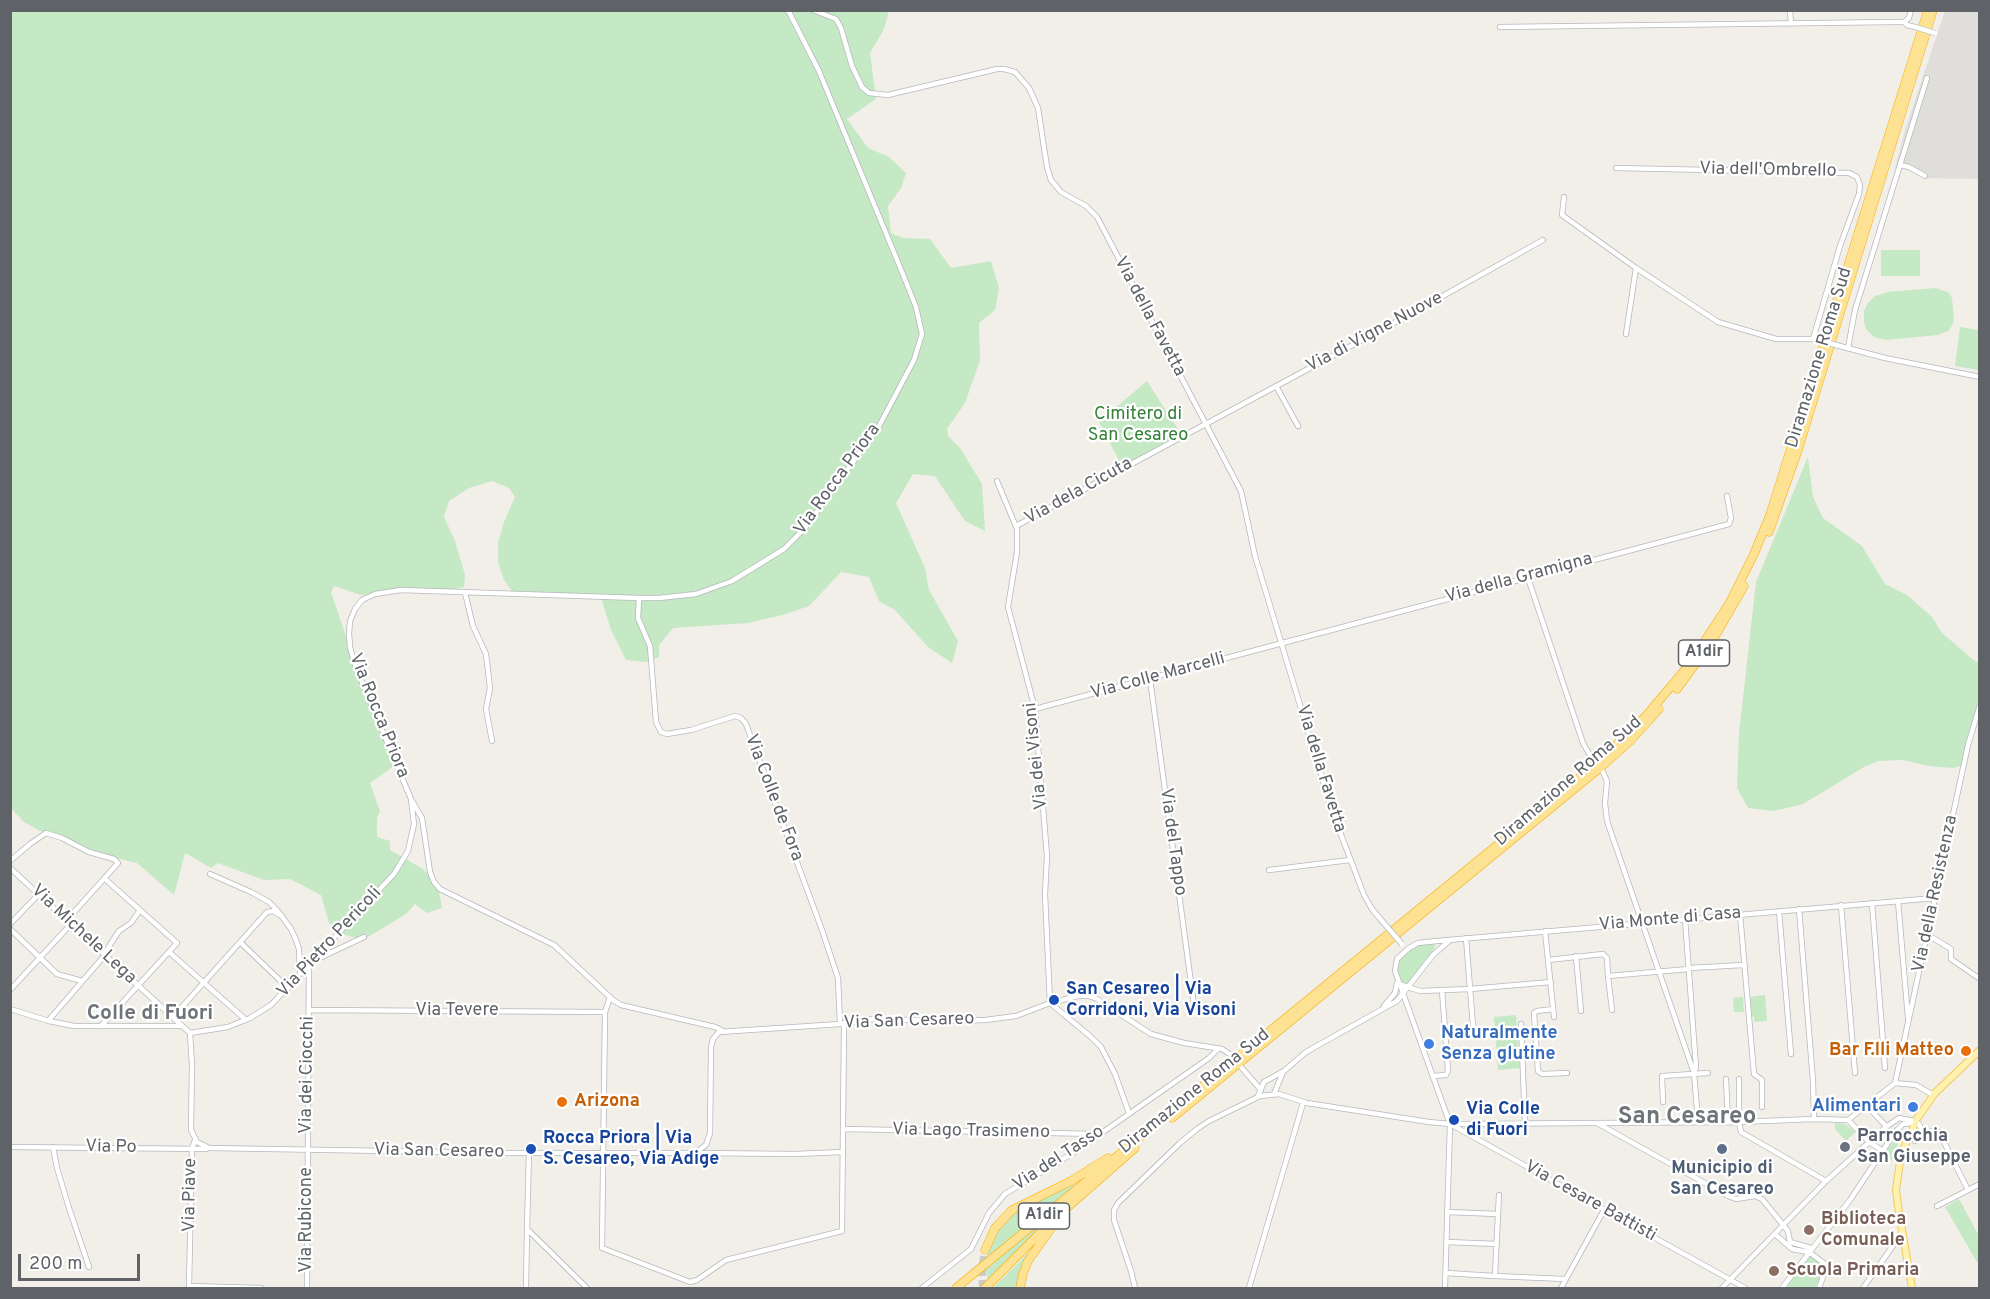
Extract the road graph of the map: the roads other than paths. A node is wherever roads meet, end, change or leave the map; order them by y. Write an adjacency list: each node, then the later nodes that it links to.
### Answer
1 (813, 10): 23 (street, Via della Favetta)
2 (1791, 10): 8 (street)
3 (1911, 10): 7 (street)
4 (1928, 10): 162 (highway, Diramazione Roma Sud / A1dir)
5 (1934, 10): 177 (highway, Diramazione Roma Sud / A1dir)
6 (789, 11): 30 (street, Via Rocca Priora)
7 (1904, 22): 8 (street); 10 (street, bridge)
8 (1791, 24): 9 (street)
9 (1500, 27)
10 (1942, 35)
11 (1927, 78): 12 (street)
12 (1900, 165): 14 (street); 20 (street)
13 (1616, 168): 19 (street, Via dell'Ombrello)
14 (1925, 176)
15 (1564, 197): 17 (street)
16 (1543, 240): 22 (street, Via di Vigne Nuove)
17 (1636, 268): 18 (street); 19 (street)
18 (1626, 334)
19 (1815, 339): 20 (street, bridge)
20 (1848, 348): 21 (street)
21 (1980, 377)
22 (1276, 386): 23 (street, Via di Vigne Nuove); 24 (street)
23 (1205, 423): 27 (street, Via dela Cicuta); 31 (street, Via della Favetta)
24 (1298, 426)
25 (997, 481): 27 (street, Via dei Visoni)
26 (1727, 496): 28 (street, Via della Gramigna)
27 (1016, 526): 34 (street, Via dei Visoni)
28 (1528, 578): 31 (street, Via della Gramigna); 36 (street)
29 (465, 593): 30 (street, Via Rocca Priora); 35 (street); 38 (street, Via Rocca Priora)
30 (639, 598): 108 (street, Via Colle de Fora)
31 (1282, 644): 32 (street, Via Colle Marcelli); 39 (street, Via della Favetta)
32 (1150, 679): 34 (street, Via Colle Marcelli); 95 (street, Via del Tappo)
33 (1980, 705): 46 (street, Via della Resistenza)
34 (1035, 709): 94 (street, Via dei Visoni)
35 (492, 741)
36 (1592, 759)
37 (1602, 770): 57 (street)
38 (411, 799): 74 (street, Via Pietro Pericoli); 92 (street, Via Rocca Priora)
39 (1350, 860): 42 (street); 67 (street, Via della Favetta, bridge)
40 (10, 861): 44 (street)
41 (10, 868): 45 (street, Via Michele Lega)
42 (1269, 870)
43 (210, 874): 54 (street)
44 (105, 879): 51 (street); 56 (street)
45 (39, 894): 56 (street, Via Michele Lega); 58 (street)
46 (1935, 898): 47 (street, Via Monte di Casa); 61 (street, Via della Resistenza)
47 (1898, 901): 48 (street, Via Monte di Casa); 107 (street)
48 (1872, 903): 49 (street, Via Monte di Casa); 120 (street)
49 (1841, 905): 50 (street, Via Monte di Casa); 125 (street)
50 (1799, 909): 52 (street, Via Monte di Casa); 144 (street)
51 (140, 910): 68 (street); 69 (street)
52 (1779, 911): 53 (street, Via Monte di Casa); 117 (street)
53 (1740, 914): 55 (street, Via Monte di Casa); 75 (street)
54 (282, 916): 66 (street); 78 (street)
55 (1685, 919): 57 (street, Via Monte di Casa); 76 (street)
56 (69, 922): 69 (street, Via Michele Lega); 72 (street)
57 (1642, 923): 60 (street, Via Monte di Casa); 77 (street)
58 (10, 924)
59 (10, 929): 72 (street)
60 (1545, 931): 63 (street, Via Monte di Casa); 73 (street)
61 (1928, 935): 80 (street); 107 (street, Via della Resistenza)
62 (364, 937): 74 (street)
63 (1466, 938): 64 (street, Via Monte di Casa); 88 (street)
64 (1452, 940): 65 (street, Via Monte di Casa); 70 (street)
65 (1437, 941): 67 (street, Via Monte di Casa); 70 (street)
66 (240, 942): 84 (street); 86 (street)
67 (1407, 950): 82 (street)
68 (169, 952): 84 (street); 85 (street)
69 (105, 955): 81 (street); 85 (street, Via Michele Lega)
70 (1433, 955): 87 (street)
71 (1576, 956): 73 (street); 79 (street); 101 (street)
72 (41, 958): 81 (street); 89 (street)
73 (1548, 960): 83 (street)
74 (309, 963): 78 (street, Via Pietro Pericoli); 99 (street, Via dei Ciocchi)
75 (1744, 965): 76 (street); 142 (street)
76 (1689, 969): 77 (street); 123 (street)
77 (1659, 972): 79 (street); 123 (street)
78 (300, 974): 86 (street, Via Pietro Pericoli)
79 (1608, 976): 100 (street)
80 (1980, 979)
81 (82, 981): 106 (street)
82 (1398, 982): 87 (street); 91 (street); 93 (street)
83 (1551, 982): 88 (street); 97 (street)
84 (203, 984): 103 (street); 105 (street)
85 (139, 986): 103 (street, Via Michele Lega); 110 (street)
86 (288, 988): 105 (street, Via Pietro Pericoli)
87 (1408, 988): 90 (street); 91 (street)
88 (1470, 989): 90 (street); 112 (street)
89 (10, 990)
90 (1442, 990): 126 (street)
91 (1402, 993): 93 (street); 96 (street)
92 (610, 997): 102 (street); 113 (street, Via Rocca Priora)
93 (1391, 1002): 96 (street); 121 (street)
94 (1050, 1003): 108 (street, Via San Cesareo); 115 (street); 143 (street)
95 (1194, 1005)
96 (1407, 1006): 126 (street)
97 (1553, 1008): 104 (street); 122 (street)
98 (10, 1009): 106 (street)
99 (309, 1010): 102 (street, Via Tevere); 167 (street, Via dei Ciocchi)
100 (1612, 1010)
101 (1581, 1011)
102 (605, 1012): 171 (street)
103 (172, 1017): 111 (street, Via Michele Lega)
104 (1554, 1017)
105 (246, 1020): 114 (street, Via Pietro Pericoli)
106 (48, 1021): 110 (street)
107 (1909, 1023): 131 (street, Via della Resistenza)
108 (842, 1024): 113 (street, Via San Cesareo); 155 (street)
109 (1521, 1024): 150 (street)
110 (101, 1026): 111 (street)
111 (182, 1026): 114 (street)
112 (1473, 1026)
113 (723, 1031): 172 (street)
114 (190, 1033): 159 (street)
115 (1218, 1048): 118 (street); 143 (street, Via del Tasso)
116 (1980, 1050): 137 (main road)
117 (1791, 1054)
118 (1231, 1055)
119 (1241, 1067): 128 (street)
120 (1885, 1068)
121 (1284, 1071): 130 (street); 132 (street)
122 (1567, 1073)
123 (1694, 1073): 124 (street); 139 (street); 147 (street)
124 (1708, 1073)
125 (1855, 1073)
126 (1433, 1076): 152 (street)
127 (1726, 1079): 148 (street)
128 (1252, 1080): 130 (street); 133 (street)
129 (1739, 1080): 149 (street)
130 (1266, 1081): 132 (street); 133 (street)
131 (1895, 1083): 137 (street); 141 (street)
132 (1277, 1087): 134 (street); 136 (street)
133 (1261, 1090): 135 (street); 138 (street)
134 (1274, 1094): 135 (street); 136 (street)
135 (1266, 1095): 138 (street)
136 (1284, 1095): 140 (street)
137 (1933, 1095): 153 (main road)
138 (1253, 1099): 203 (street)
139 (1663, 1102)
140 (1303, 1103): 152 (street); 204 (street)
141 (1866, 1105): 145 (street); 154 (street)
142 (1762, 1107)
143 (1129, 1113): 157 (street, Via del Tasso)
144 (1814, 1119): 145 (street); 149 (street)
145 (1848, 1120): 161 (street)
146 (1893, 1120): 153 (street); 154 (street); 156 (street)
147 (1698, 1121): 148 (street); 151 (street)
148 (1728, 1122): 149 (street)
149 (1739, 1122): 173 (street)
150 (1525, 1123): 151 (street); 152 (street)
151 (1597, 1123): 182 (street)
152 (1450, 1124): 179 (street, Via Cesare Battisti); 180 (street)
153 (1916, 1124): 156 (street); 158 (street); 212 (main road)
154 (1886, 1126): 161 (street)
155 (844, 1130): 157 (street, Via Lago Trasimeno); 170 (street)
156 (1896, 1131): 168 (street)
157 (1099, 1134): 199 (street, Via del Tasso)
158 (1924, 1135): 160 (street); 175 (street)
159 (195, 1140): 165 (street, Via Piave); 166 (street, Via San Cesareo)
160 (1915, 1141)
161 (1869, 1142): 168 (street); 173 (street)
162 (1132, 1143): 188 (highway); 200 (highway, Diramazione Roma Sud / A1dir)
163 (10, 1147): 164 (street, Via Po)
164 (53, 1147): 165 (street, Via Po); 190 (street)
165 (192, 1149): 166 (street, Via Po); 195 (street, Via Piave)
166 (212, 1149): 167 (street, Via San Cesareo)
167 (308, 1151): 169 (street, Via San Cesareo); 196 (street, Via Rubicone)
168 (1882, 1151): 189 (street)
169 (529, 1152): 171 (street, Via San Cesareo); 183 (street)
170 (843, 1152): 171 (street); 172 (street, Via San Cesareo)
171 (604, 1153): 172 (street, Via San Cesareo)
172 (695, 1153)
173 (1826, 1181): 182 (street)
174 (1980, 1184): 175 (street)
175 (1968, 1190): 178 (street)
176 (1499, 1195): 181 (street)
177 (1072, 1202): 201 (highway, A1dir); 202 (highway)
178 (1937, 1206)
179 (1604, 1210): 193 (street); 194 (street, Via Cesare Battisti)
180 (1447, 1212): 181 (street); 186 (street)
181 (1498, 1214): 187 (street)
182 (1783, 1226): 184 (street); 189 (street)
183 (527, 1229): 197 (street); 198 (street)
184 (1774, 1234): 189 (street); 194 (street)
185 (1900, 1236): 211 (street)
186 (1447, 1242): 187 (street); 191 (street)
187 (1497, 1244): 192 (street)
188 (985, 1250)
189 (1810, 1250): 209 (street); 210 (street)
190 (89, 1267)
191 (1446, 1273): 192 (street); 205 (street)
192 (1495, 1276): 193 (street)
193 (1565, 1279): 206 (street)
194 (1731, 1281): 207 (street); 208 (street, Via Cesare Battisti)
195 (261, 1288)
196 (307, 1288)
197 (526, 1288)
198 (587, 1288)
199 (922, 1288)
200 (956, 1288)
201 (985, 1288)
202 (1020, 1288)
203 (1135, 1288)
204 (1249, 1288)
205 (1445, 1288)
206 (1561, 1288)
207 (1722, 1288)
208 (1745, 1288)
209 (1782, 1288)
210 (1819, 1288)
211 (1863, 1288)
212 (1912, 1288)

